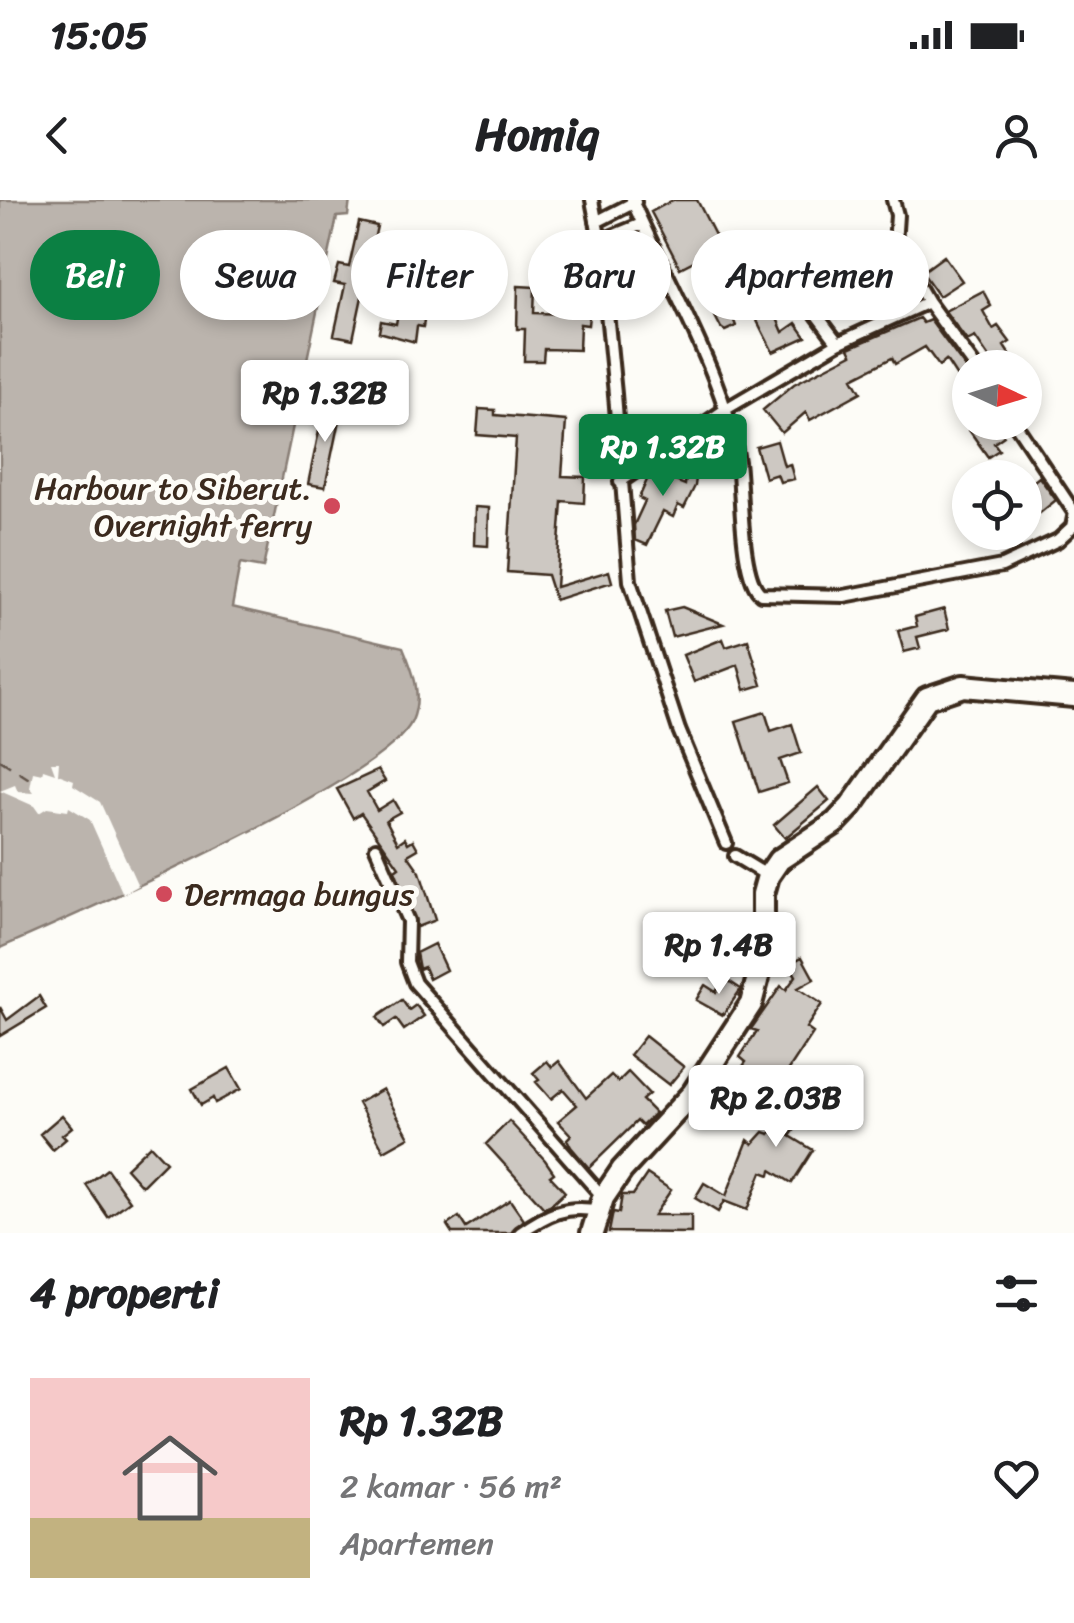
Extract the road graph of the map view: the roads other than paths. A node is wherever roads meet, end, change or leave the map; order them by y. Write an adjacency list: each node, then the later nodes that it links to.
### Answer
1 (592, 200): 4 (street)
2 (893, 200): 8 (street)
3 (635, 201): 4 (street); 5 (street)
4 (596, 222): 6 (street)
5 (642, 224): 7 (street); 15 (street)
6 (598, 230)
7 (627, 230)
8 (896, 230)
9 (929, 303): 14 (street)
10 (607, 320): 17 (street)
11 (821, 320): 13 (street)
12 (888, 320): 13 (street)
13 (838, 343): 15 (street)
14 (963, 350)
15 (726, 409): 17 (street); 18 (street)
16 (1026, 440): 18 (street)
17 (620, 482): 20 (street)
18 (1074, 515)
19 (1074, 696): 23 (highway)
20 (726, 843)
21 (376, 848): 24 (street)
22 (735, 856): 23 (street)
23 (768, 876): 24 (highway)
24 (600, 1204): 25 (street); 26 (highway)
25 (520, 1233)
26 (592, 1233)

